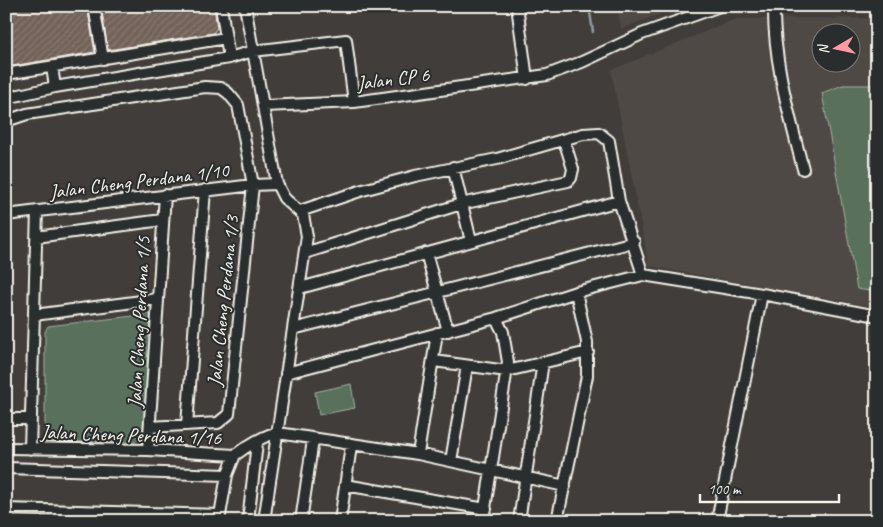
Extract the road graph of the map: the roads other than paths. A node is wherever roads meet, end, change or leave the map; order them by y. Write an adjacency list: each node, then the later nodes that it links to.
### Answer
1 (94, 6): 10 (street)
2 (221, 6): 7 (street)
3 (245, 6): 8 (street)
4 (517, 6): 13 (street)
5 (720, 6): 13 (street, Jalan CP 6)
6 (774, 6): 21 (street)
7 (226, 38): 9 (street); 10 (street)
8 (253, 51): 9 (street); 16 (street); 17 (street)
9 (229, 58): 14 (street)
10 (103, 59): 11 (street)
11 (52, 67): 12 (street); 14 (street)
12 (6, 74)
13 (527, 79): 16 (street, Jalan CP 6)
14 (55, 87): 15 (street)
15 (6, 98)
16 (354, 102): 17 (street, Jalan CP 6)
17 (264, 106): 22 (street)
18 (6, 121): 23 (street, Jalan Cheng Perdana 1/3)
19 (564, 140): 20 (street); 26 (street); 27 (street)
20 (453, 167): 27 (street); 29 (street)
21 (803, 169)
22 (277, 184): 23 (street, Jalan Cheng Perdana 1/10); 29 (street)
23 (253, 185): 24 (street, Jalan Cheng Perdana 1/10); 57 (street, Jalan Cheng Perdana 1/3)
24 (206, 190): 25 (street, Jalan Cheng Perdana 1/10); 57 (street)
25 (165, 195): 28 (street, Jalan Cheng Perdana 1/10); 31 (street, Jalan Cheng Perdana 1/5)
26 (619, 201): 33 (street); 34 (street)
27 (461, 204): 33 (street); 35 (street)
28 (37, 211): 30 (street, Jalan Cheng Perdana 1/10); 32 (street)
29 (300, 211): 35 (street)
30 (6, 215)
31 (162, 220): 32 (street); 42 (street, Jalan Cheng Perdana 1/5)
32 (36, 237): 43 (street)
33 (471, 241): 36 (street)
34 (634, 242): 37 (street); 40 (street)
35 (305, 253): 38 (street)
36 (426, 253): 38 (street); 40 (street)
37 (644, 275): 39 (street); 41 (street)
38 (300, 288): 46 (street)
39 (576, 292): 45 (street); 49 (street)
40 (439, 293): 46 (street); 47 (street)
41 (762, 294): 44 (street); 85 (street)
42 (157, 300): 43 (street); 58 (street, Jalan Cheng Perdana 1/5)
43 (34, 315): 56 (street)
44 (877, 316)
45 (496, 318): 47 (street); 53 (street)
46 (293, 329): 54 (street)
47 (448, 331): 48 (street)
48 (437, 334): 50 (street); 54 (street)
49 (588, 352): 51 (street); 74 (street)
50 (434, 361): 52 (street); 66 (street)
51 (543, 362): 53 (street); 72 (street)
52 (467, 366): 53 (street); 68 (street)
53 (507, 371): 70 (street)
54 (286, 373): 59 (street)
55 (6, 419): 56 (street)
56 (31, 419): 64 (street)
57 (187, 425): 58 (street)
58 (150, 427): 65 (street, Jalan Cheng Perdana 1/5)
59 (278, 433): 60 (street); 61 (street, Jalan Cheng Perdana 1/16); 80 (street)
60 (313, 440): 62 (street); 81 (street)
61 (257, 443): 67 (street, Jalan Cheng Perdana 1/16); 79 (street)
62 (351, 446): 66 (street); 73 (street)
63 (6, 448): 64 (street, Jalan Cheng Perdana 1/16)
64 (30, 449): 65 (street, Jalan Cheng Perdana 1/16)
65 (148, 450): 67 (street, Jalan Cheng Perdana 1/16)
66 (418, 454): 68 (street)
67 (235, 455): 71 (street)
68 (451, 461): 70 (street)
69 (6, 468): 71 (street)
70 (493, 470): 72 (street); 76 (street)
71 (226, 475): 77 (street)
72 (526, 478): 74 (street); 83 (street)
73 (345, 485): 76 (street); 78 (street)
74 (565, 486): 84 (street)
75 (6, 509): 77 (street)
76 (486, 509): 82 (street)
77 (219, 518)
78 (344, 520)
79 (248, 521)
80 (264, 521)
81 (301, 521)
82 (483, 521)
83 (519, 521)
84 (558, 521)
85 (717, 521)

